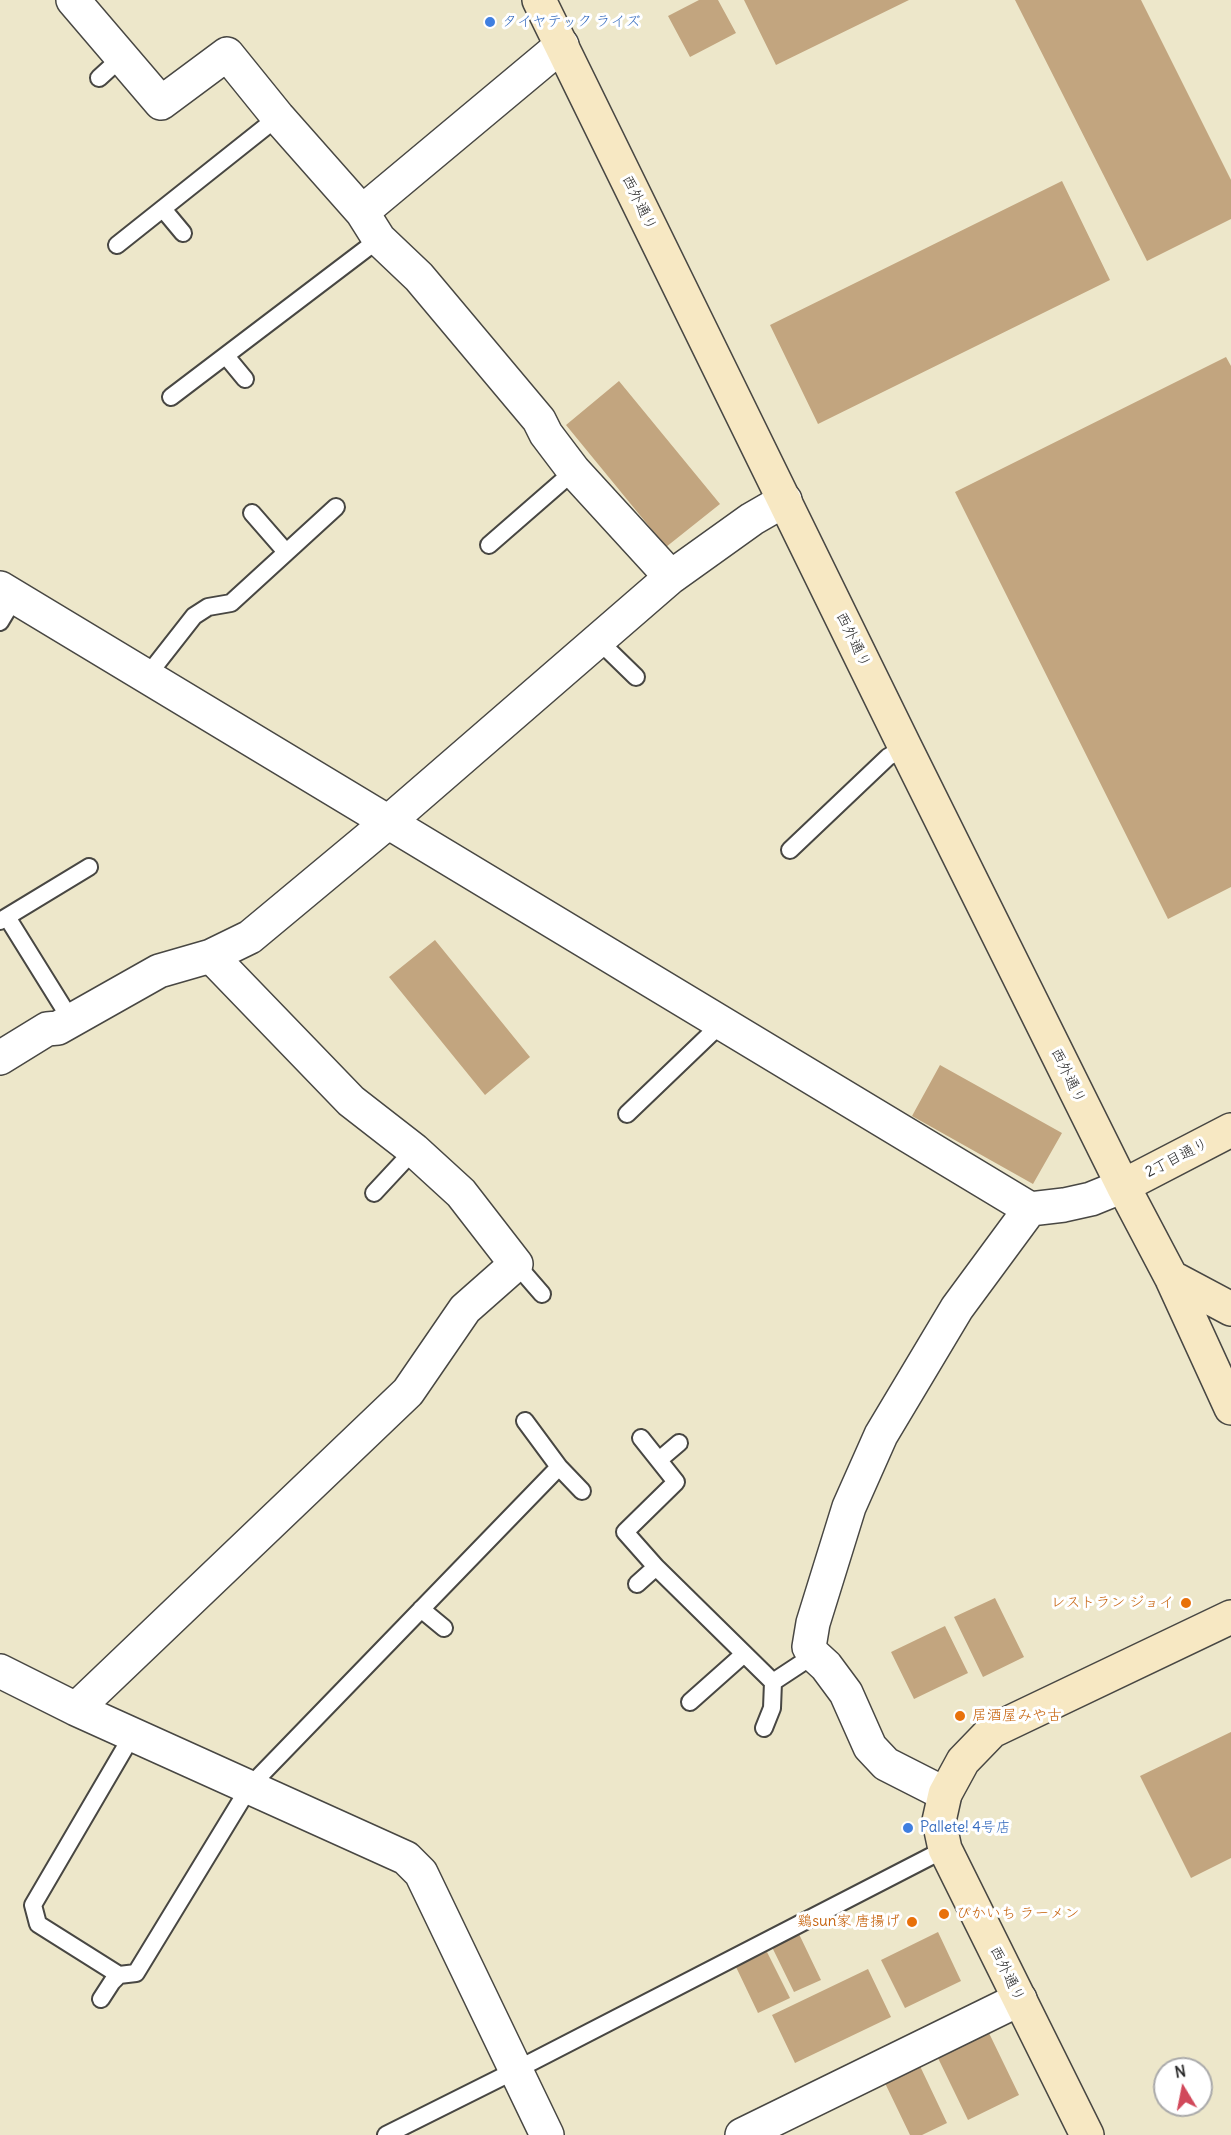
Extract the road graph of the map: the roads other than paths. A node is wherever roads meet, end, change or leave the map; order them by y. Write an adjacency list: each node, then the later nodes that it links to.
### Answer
1 (74, 0): 4 (street)
2 (539, 0): 3 (street, 西外通り)
3 (562, 45): 6 (street); 13 (street, 西外通り)
4 (278, 117): 5 (lane); 6 (street)
5 (163, 209): 7 (lane); 8 (lane)
6 (371, 226): 9 (lane); 12 (street)
7 (183, 233)
8 (117, 245)
9 (226, 356): 10 (lane); 11 (lane)
10 (245, 379)
11 (171, 398)
12 (574, 471): 16 (lane); 18 (street)
13 (785, 500): 18 (street); 23 (street, 西外通り)
14 (336, 507): 17 (lane)
15 (252, 513): 17 (lane)
16 (489, 545)
17 (286, 552): 21 (lane)
18 (671, 578): 20 (street)
19 (5, 603): 21 (street)
20 (598, 640): 22 (lane); 24 (street)
21 (147, 676): 24 (street)
22 (636, 677)
23 (905, 747): 25 (lane); 35 (street, 西外通り)
24 (387, 823): 28 (street); 30 (street)
25 (790, 850)
26 (89, 867): 27 (lane)
27 (4, 919): 29 (lane)
28 (211, 956): 29 (street); 34 (street)
29 (71, 1020): 31 (street)
30 (722, 1023): 32 (lane); 37 (street)
31 (0, 1058)
32 (627, 1114)
33 (1231, 1130): 35 (street, 2丁目通り)
34 (414, 1150): 36 (lane); 38 (street)
35 (1123, 1186): 37 (street); 39 (street, 西外通り)
36 (375, 1193)
37 (1030, 1209): 55 (street)
38 (516, 1264): 40 (lane); 59 (street)
39 (1171, 1277): 41 (street); 42 (street, 西外通り)
40 (542, 1294)
41 (1231, 1309)
42 (1231, 1408)
43 (525, 1421): 47 (lane)
44 (641, 1438): 46 (lane)
45 (679, 1443): 46 (lane)
46 (659, 1460): 49 (lane)
47 (559, 1467): 48 (lane); 51 (lane)
48 (582, 1491)
49 (656, 1567): 50 (lane); 54 (lane)
50 (637, 1584)
51 (421, 1609): 53 (lane); 62 (lane)
52 (1231, 1617): 63 (street, 西外通り)
53 (444, 1628)
54 (744, 1654): 57 (lane); 58 (lane)
55 (814, 1655): 57 (lane); 63 (street)
56 (0, 1671): 59 (street)
57 (773, 1682): 60 (lane)
58 (690, 1702)
59 (76, 1709): 61 (street)
60 (764, 1728)
61 (133, 1734): 62 (street); 65 (lane)
62 (250, 1786): 65 (lane); 68 (street)
63 (945, 1794): 64 (street, 西外通り)
64 (945, 1849): 67 (street, 西外通り); 68 (lane)
65 (119, 1975): 66 (lane)
66 (101, 1999)
67 (1020, 1999): 71 (street); 72 (street, 西外通り)
68 (516, 2070): 69 (lane); 70 (street)
69 (386, 2135)
70 (547, 2135)
71 (742, 2135)
72 (1087, 2135)

